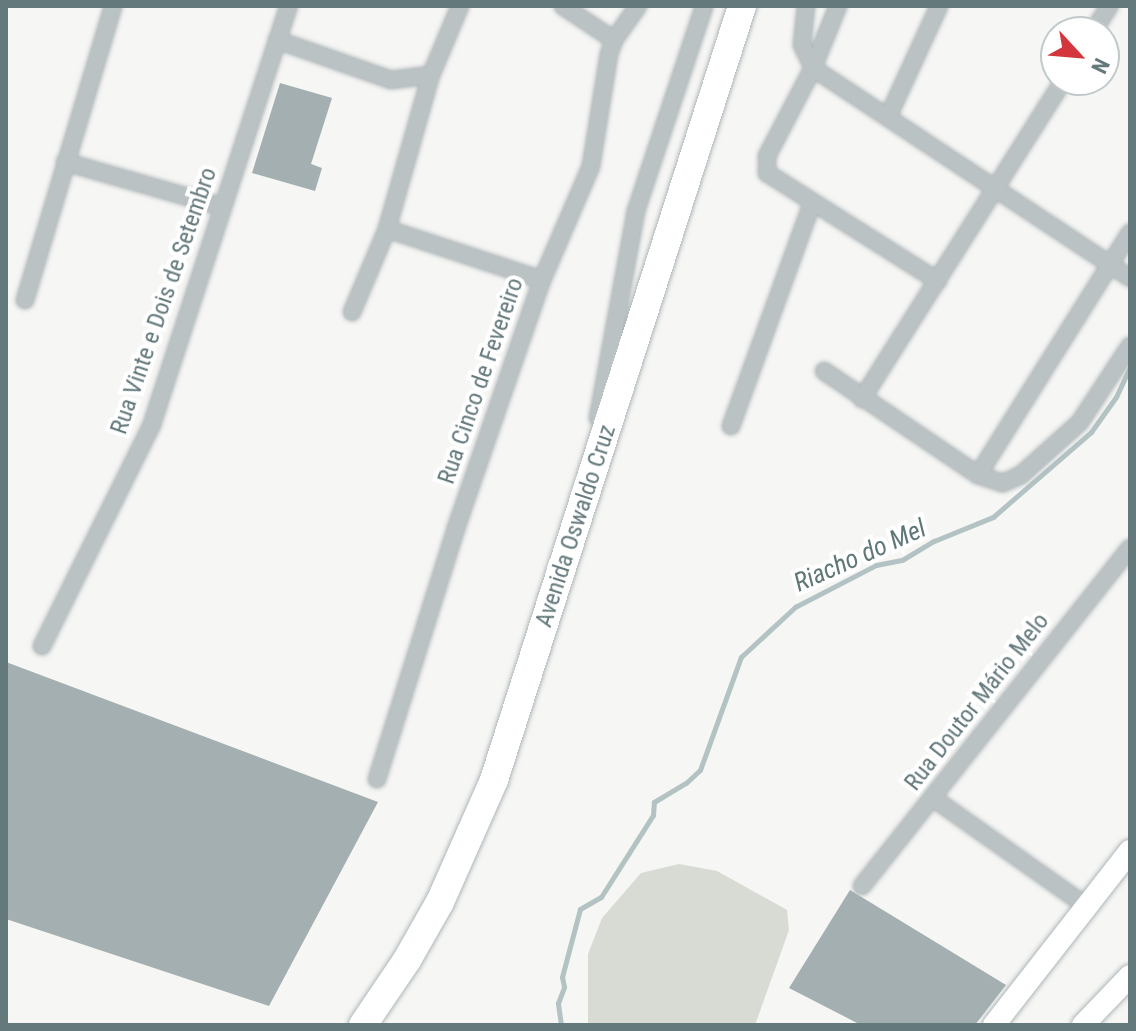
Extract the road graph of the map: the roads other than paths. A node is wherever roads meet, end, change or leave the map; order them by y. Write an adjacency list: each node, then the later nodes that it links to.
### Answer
1 (113, 6): 17 (street)
2 (289, 6): 11 (street, Rua Vinte e Dois de Setembro)
3 (460, 6): 14 (street)
4 (563, 6): 12 (street)
5 (638, 6): 12 (street, Rua Cinco de Fevereiro)
6 (704, 6): 34 (street)
7 (742, 6): 34 (highway, Avenida Oswaldo Cruz)
8 (806, 6): 13 (street)
9 (838, 6): 13 (street)
10 (939, 6): 16 (street)
11 (277, 40): 14 (street); 20 (street, Rua Vinte e Dois de Setembro)
12 (614, 40): 25 (street, Rua Cinco de Fevereiro)
13 (813, 68): 16 (street); 19 (street)
14 (431, 75): 21 (street)
15 (1054, 96): 18 (street)
16 (888, 117): 18 (street)
17 (65, 162): 20 (street); 27 (street)
18 (996, 192): 23 (street); 26 (street)
19 (812, 204): 26 (street); 32 (street)
20 (223, 207): 36 (street, Rua Vinte e Dois de Setembro)
21 (387, 229): 25 (street); 28 (street)
22 (1130, 233): 23 (street)
23 (1112, 266): 24 (street); 33 (street)
24 (1130, 278)
25 (542, 280): 37 (street, Rua Cinco de Fevereiro)
26 (938, 281): 31 (street)
27 (25, 300)
28 (352, 312)
29 (1130, 346): 33 (street)
30 (824, 371): 31 (street)
31 (862, 399): 33 (street)
32 (731, 426)
33 (978, 475)
34 (583, 505): 43 (highway, Avenida Oswaldo Cruz)
35 (1130, 548): 38 (street, Rua Doutor Mário Melo)
36 (42, 646)
37 (377, 779)
38 (933, 798): 40 (street, Rua Doutor Mário Melo); 41 (street)
39 (1130, 851): 41 (street)
40 (862, 886)
41 (1086, 906): 44 (street)
42 (1130, 976): 45 (street)
43 (363, 1025)
44 (994, 1025)
45 (1083, 1025)

